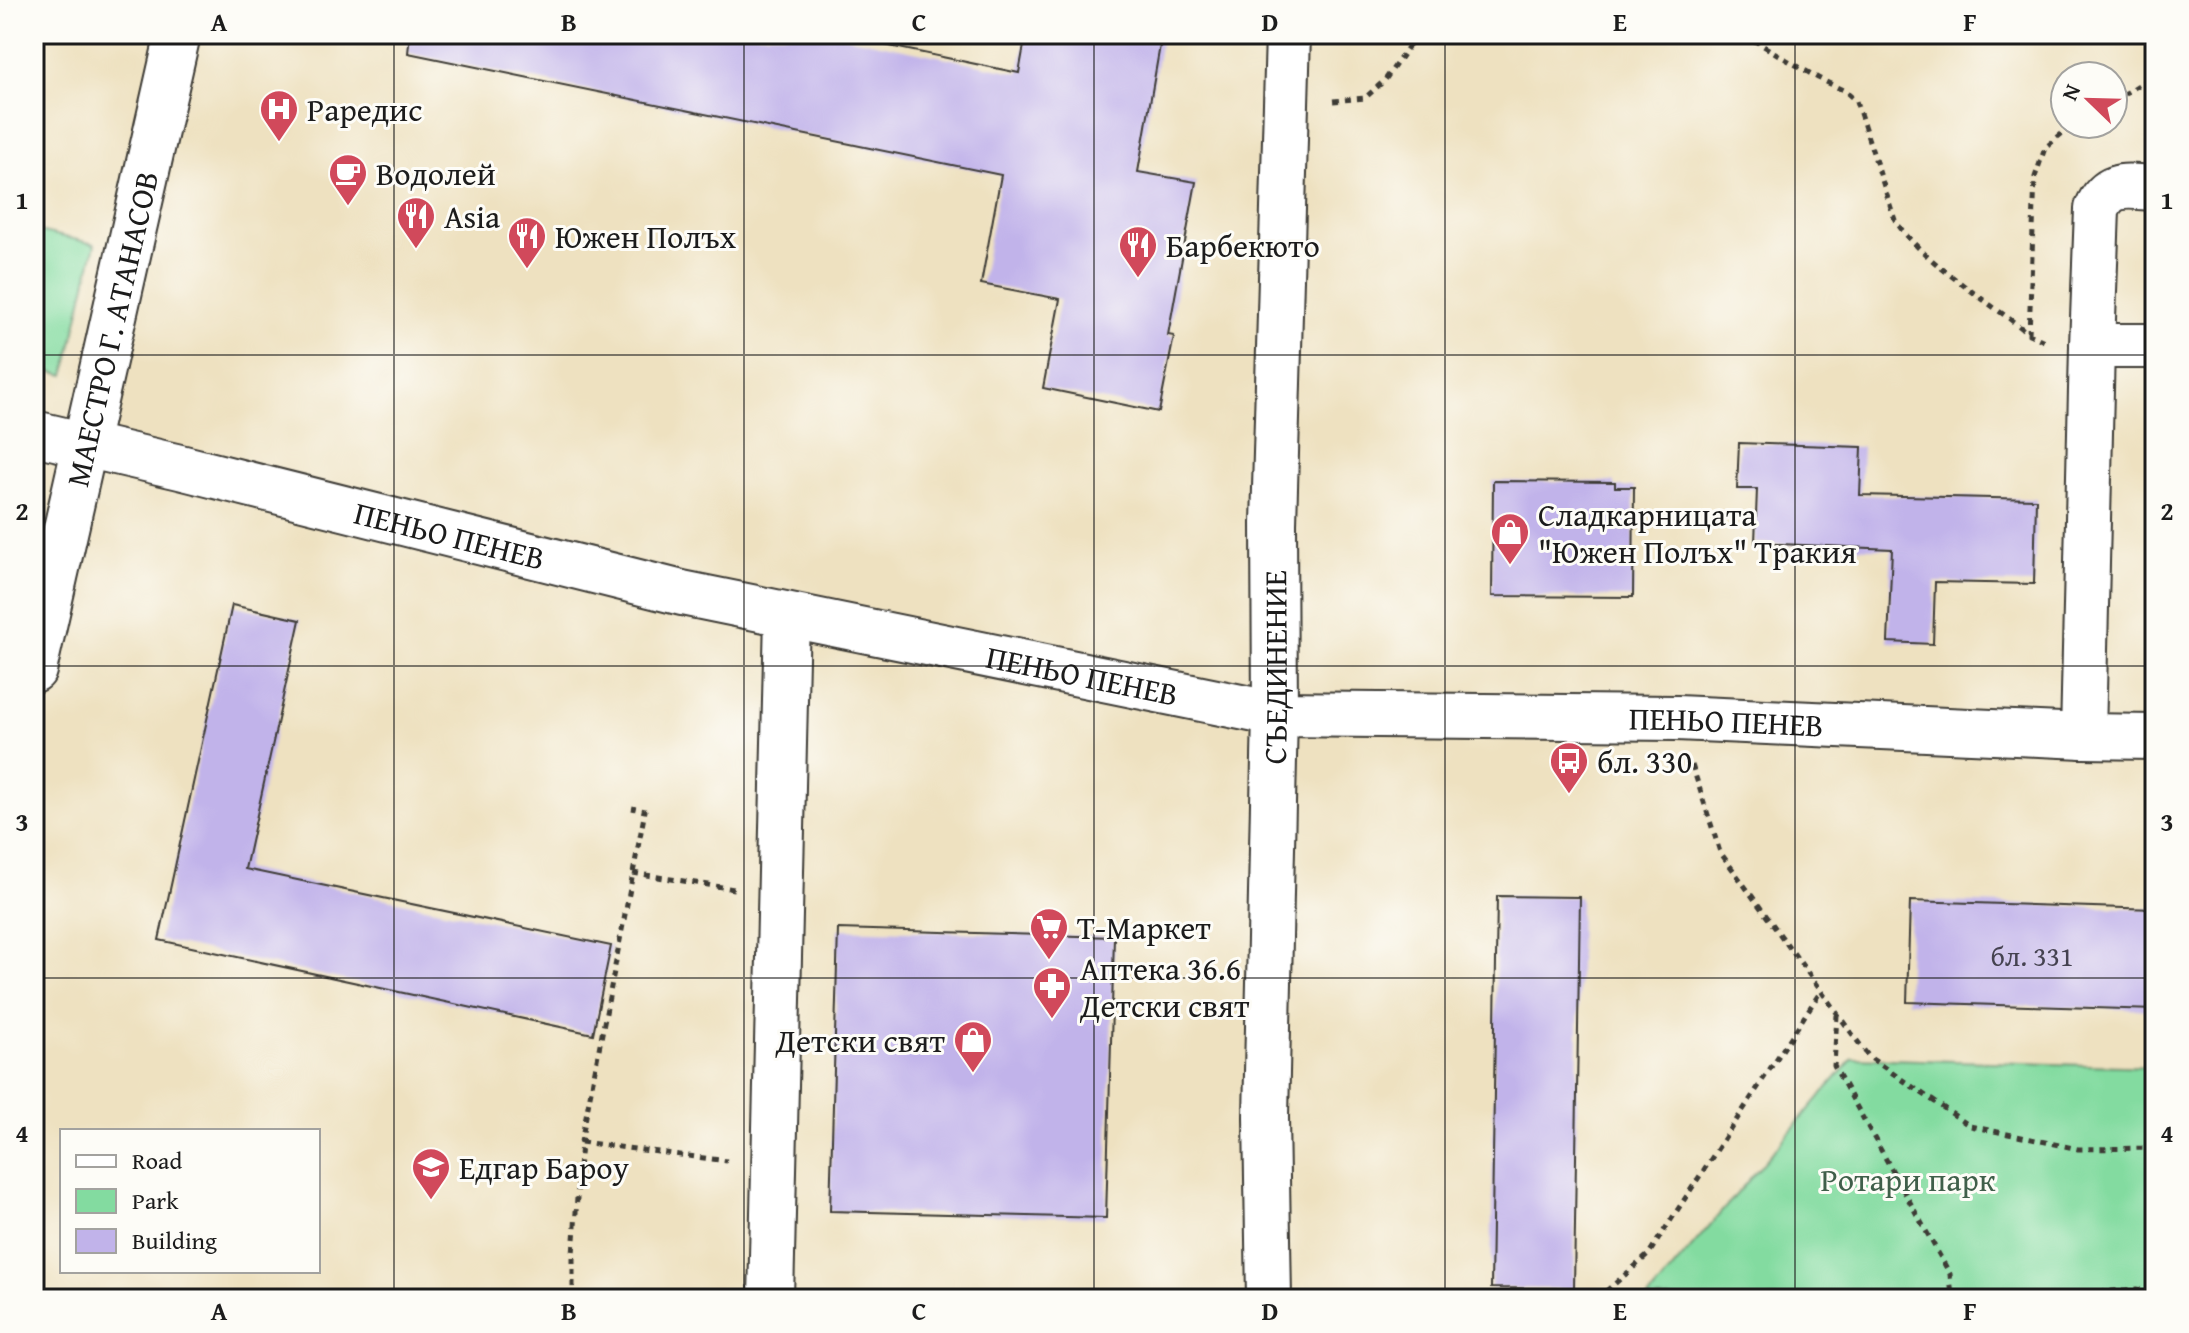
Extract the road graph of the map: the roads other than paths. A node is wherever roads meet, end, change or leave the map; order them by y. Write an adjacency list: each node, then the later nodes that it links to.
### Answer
1 (178, 34): 7 (street, МАЕСТРО Г. АТАНАСОВ)
2 (1288, 34): 10 (street, СЪЕДИНЕНИЕ)
3 (2155, 188): 4 (street)
4 (2092, 346): 5 (street); 11 (street)
5 (2155, 346)
6 (34, 433): 7 (street, ПЕНЬО ПЕНЕВ)
7 (85, 443): 8 (street, ПЕНЬО ПЕНЕВ); 9 (street, МАЕСТРО Г. АТАНАСОВ)
8 (787, 615): 10 (street, ПЕНЬО ПЕНЕВ); 13 (street)
9 (34, 670)
10 (1275, 714): 11 (street, ПЕНЬО ПЕНЕВ); 14 (street, СЪЕДИНЕНИЕ)
11 (2083, 736): 12 (street, ПЕНЬО ПЕНЕВ)
12 (2155, 737)
13 (771, 1299)
14 (1269, 1299)

